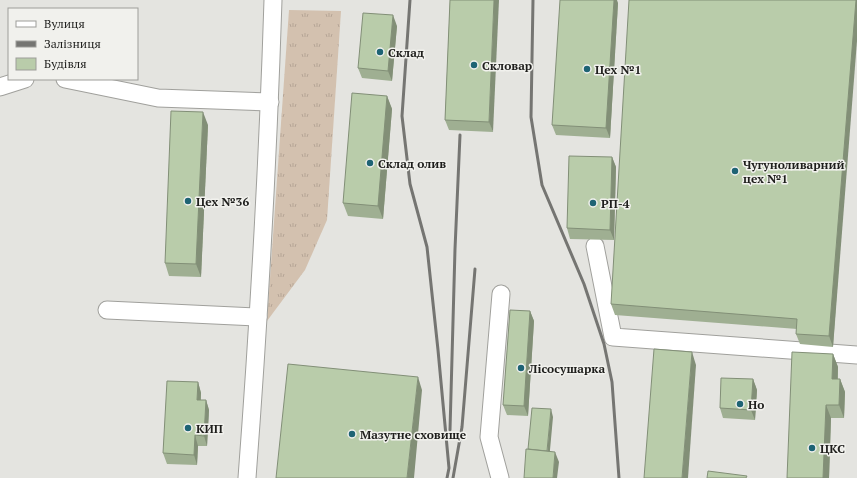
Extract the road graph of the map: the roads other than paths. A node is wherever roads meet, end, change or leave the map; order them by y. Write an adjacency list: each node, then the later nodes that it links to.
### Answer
1 (273, 0): 5 (lane)
2 (22, 80): 4 (lane)
3 (71, 80): 5 (lane)
4 (0, 88)
5 (270, 102): 9 (lane)
6 (595, 246): 10 (lane)
7 (501, 294): 12 (lane)
8 (107, 310): 9 (lane)
9 (258, 317): 11 (lane)
10 (857, 355)
11 (247, 478)
12 (500, 478)

